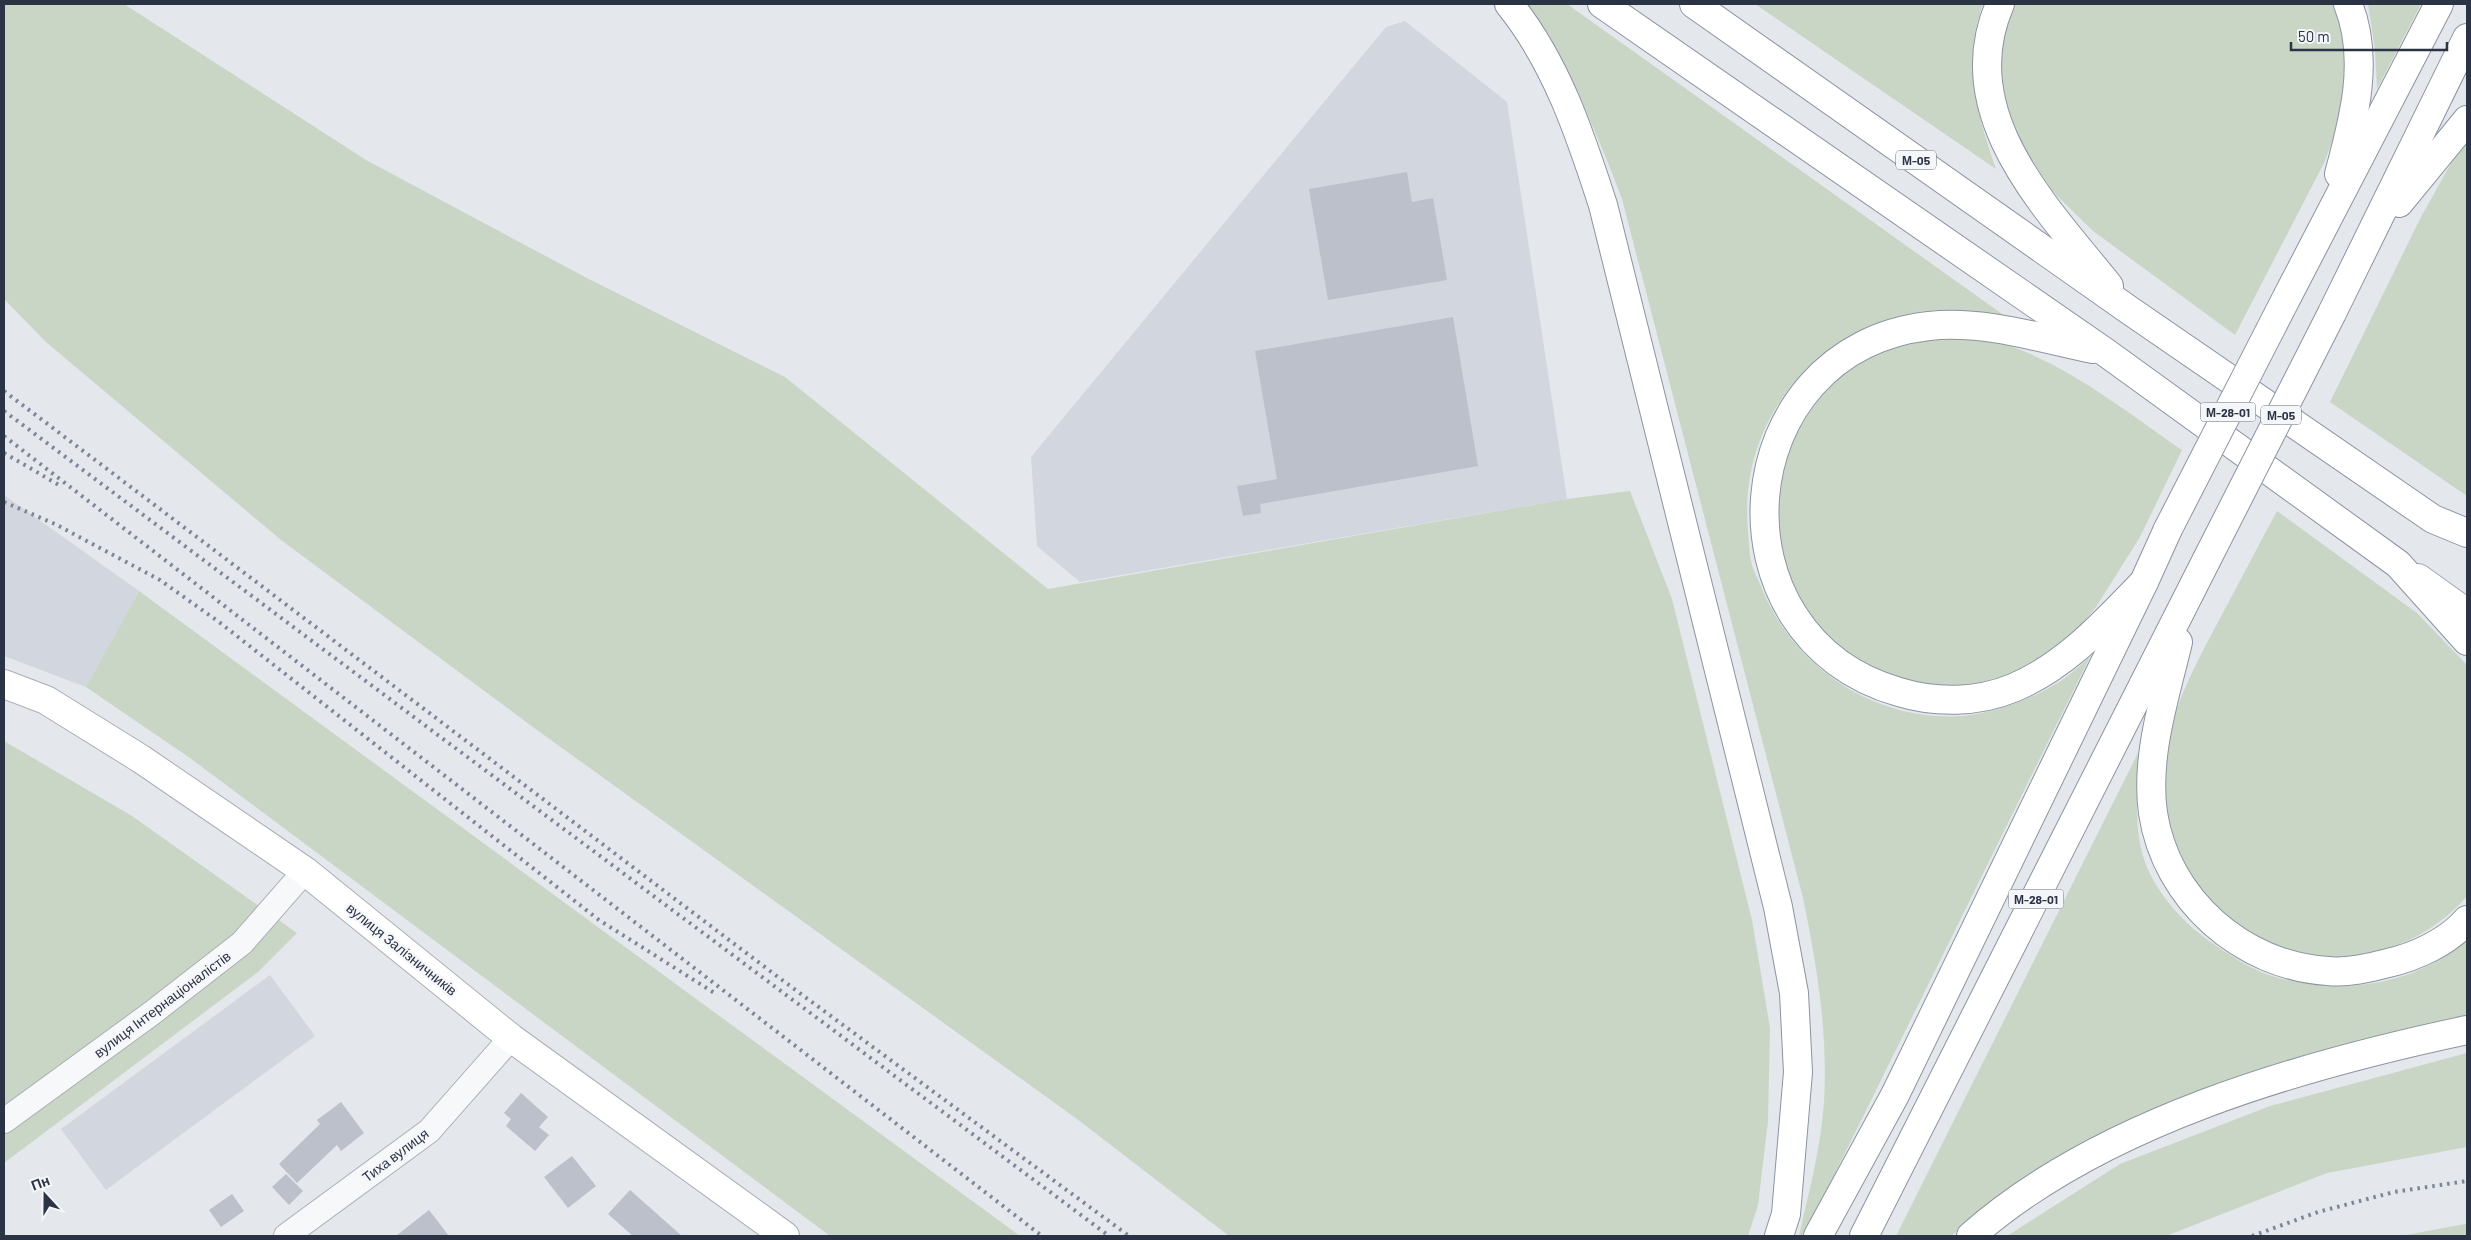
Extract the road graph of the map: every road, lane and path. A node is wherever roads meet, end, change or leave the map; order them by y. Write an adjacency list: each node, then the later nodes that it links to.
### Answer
1 (1509, 4): 29 (main road)
2 (1602, 4): 12 (main road)
3 (1694, 4): 11 (main road, М-05)
4 (2000, 4): 11 (main road)
5 (2348, 4): 9 (main road)
6 (2439, 4): 9 (main road, М-28-01)
7 (2467, 38): 10 (main road, М-28-01)
8 (2467, 120): 10 (main road)
9 (2326, 224): 17 (main road, М-28-01, bridge)
10 (2369, 241): 18 (main road, М-28-01, bridge)
11 (2129, 310): 13 (main road, М-05)
12 (2105, 352): 16 (main road); 17 (main road)
13 (2432, 519): 14 (main road); 15 (main road, М-05)
14 (2467, 533)
15 (2467, 544)
16 (2398, 564): 19 (main road); 20 (main road)
17 (2144, 582): 30 (main road, М-28-01)
18 (2189, 597): 23 (main road); 31 (main road, М-28-01)
19 (2467, 613)
20 (2467, 642)
21 (4, 684): 22 (main road, вулиця Залізничників)
22 (305, 871): 25 (main road, вулиця Залізничників); 26 (street, вулиця Інтернаціоналістів)
23 (2467, 920)
24 (2467, 1030): 32 (main road)
25 (511, 1038): 27 (street, Тиха вулиця); 28 (main road, вулиця Залізничників)
26 (4, 1121)
27 (286, 1236)
28 (784, 1236)
29 (1779, 1236)
30 (1818, 1236)
31 (1864, 1236)
32 (1971, 1236)

